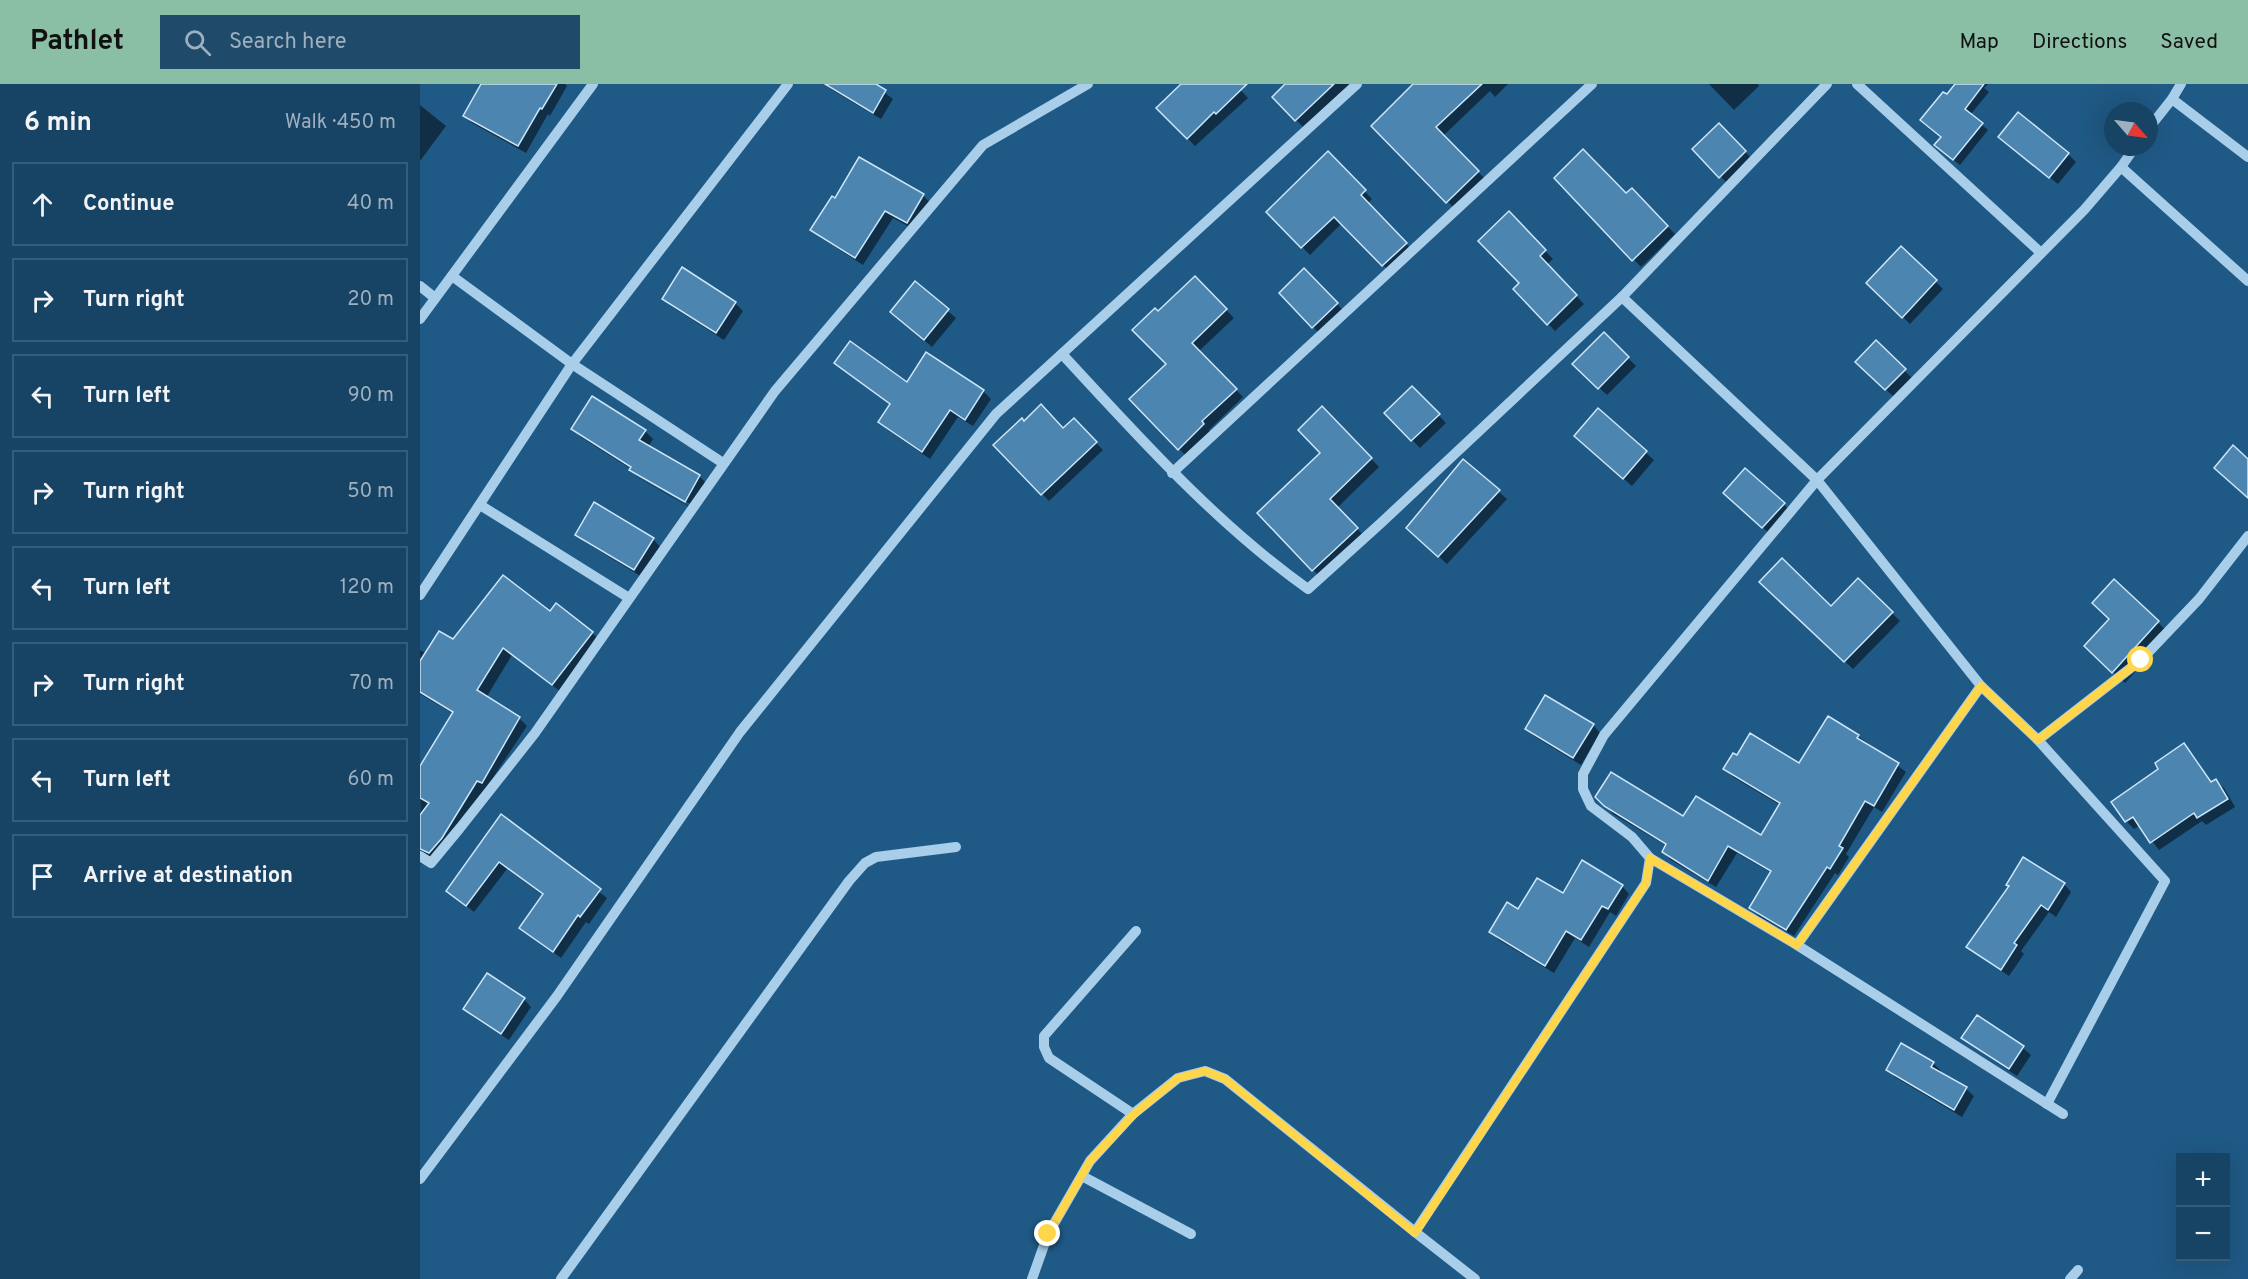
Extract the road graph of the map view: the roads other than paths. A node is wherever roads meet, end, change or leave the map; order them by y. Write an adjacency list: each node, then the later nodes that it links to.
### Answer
1 (593, 84): 15 (street)
2 (788, 84): 22 (street)
3 (1088, 84): 23 (street)
4 (1357, 84): 21 (street)
5 (1592, 84): 24 (street)
6 (1827, 84): 18 (street)
7 (1857, 84): 14 (street)
8 (2181, 84): 9 (street)
9 (2172, 99): 10 (street); 12 (street)
10 (2158, 117)
11 (2129, 156): 13 (street)
12 (2248, 157)
13 (2121, 167): 14 (street); 16 (street)
14 (2041, 253): 25 (street)
15 (452, 276): 19 (street); 22 (street)
16 (2248, 280)
17 (420, 286): 19 (street)
18 (1622, 297): 24 (street); 25 (street)
19 (435, 298): 20 (street)
20 (420, 318)
21 (1062, 354): 24 (street); 41 (street)
22 (572, 364): 23 (street); 26 (street)
23 (723, 463): 29 (street)
24 (1172, 473)
25 (1817, 480): 30 (street); 34 (street)
26 (480, 505): 28 (street); 29 (street)
27 (2248, 536): 31 (street)
28 (420, 595)
29 (629, 598): 33 (street)
30 (1981, 686): 31 (street); 36 (street)
31 (2038, 740): 37 (street)
32 (956, 847): 45 (street)
33 (420, 856)
34 (1650, 858): 36 (street); 42 (street)
35 (1136, 931): 38 (street)
36 (1797, 945): 37 (street)
37 (2047, 1104): 39 (street)
38 (1134, 1114): 40 (street); 42 (street)
39 (2063, 1114)
40 (1082, 1176): 43 (street); 46 (street)
41 (420, 1179)
42 (1415, 1233): 47 (street)
43 (1191, 1234)
44 (2078, 1270): 48 (street)
45 (561, 1279)
46 (1032, 1279)
47 (1475, 1279)
48 (2070, 1279)

